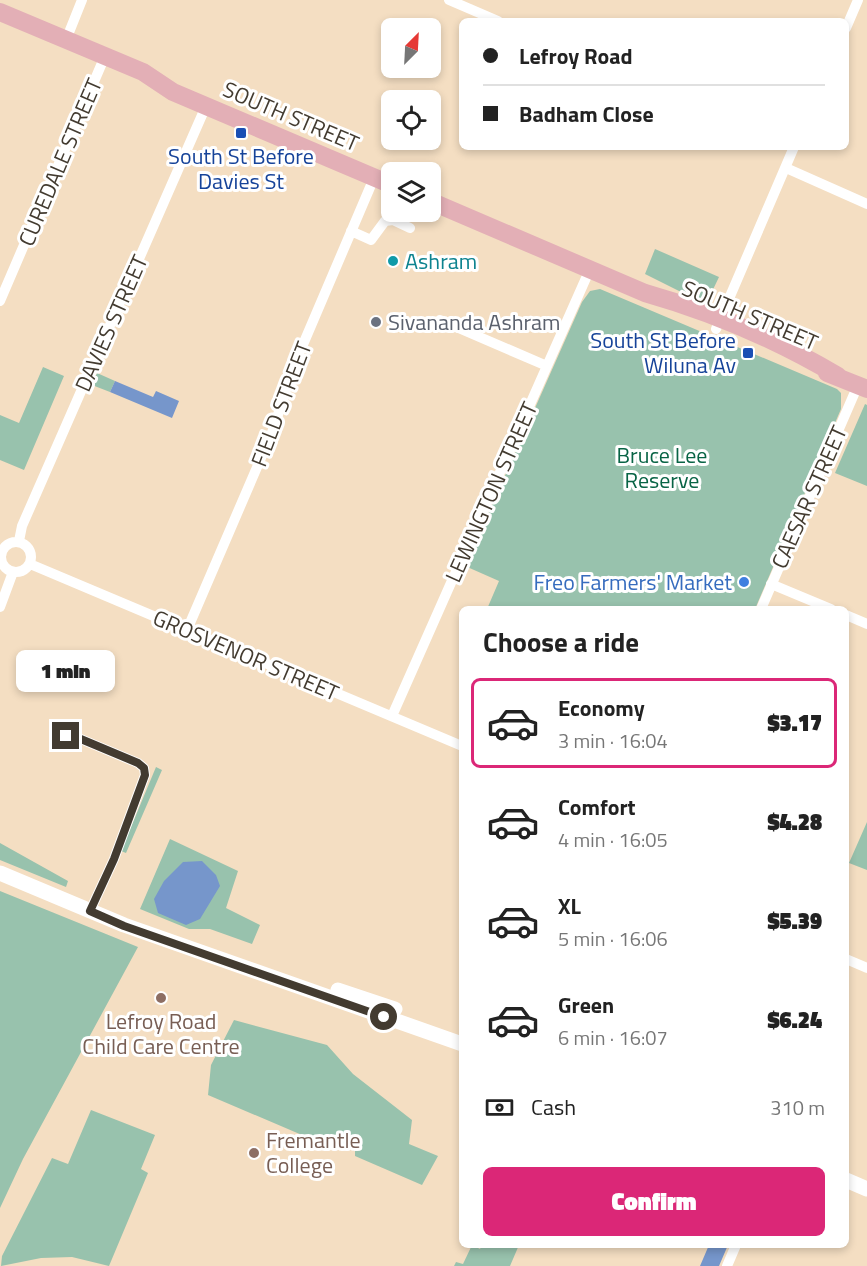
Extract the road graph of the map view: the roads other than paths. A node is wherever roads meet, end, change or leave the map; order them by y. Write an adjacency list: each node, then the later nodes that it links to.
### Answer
1 (82, 0): 7 (street)
2 (449, 0): 5 (street)
3 (858, 0): 6 (street)
4 (3, 13): 7 (main road, SOUTH STREET); 8 (main road, SOUTH STREET)
5 (491, 18)
6 (849, 21)
7 (66, 40): 8 (main road, SOUTH STREET)
8 (103, 61): 9 (main road, SOUTH STREET); 19 (street, CUREDALE STREET)
9 (206, 106): 12 (main road, SOUTH STREET); 24 (street, DAVIES STREET)
10 (792, 150): 11 (street)
11 (786, 168): 14 (street); 21 (street)
12 (374, 177): 13 (main road, SOUTH STREET); 17 (street, FIELD STREET)
13 (381, 180)
14 (867, 204)
15 (441, 206): 18 (main road, SOUTH STREET)
16 (410, 228): 17 (street)
17 (351, 231): 34 (street, FIELD STREET)
18 (590, 269): 21 (main road, SOUTH STREET); 22 (street, LEWINGTON STREET)
19 (0, 301)
20 (440, 320): 22 (street)
21 (718, 324): 23 (main road, SOUTH STREET)
22 (547, 366): 35 (street, LEWINGTON STREET)
23 (863, 387): 28 (street, CAESAR STREET)
24 (19, 541): 25 (street); 26 (street)
25 (1, 551): 27 (street)
26 (30, 564): 27 (street); 34 (street, GROSVENOR STREET)
27 (13, 572): 31 (street)
28 (771, 584): 29 (street, CAESAR STREET); 30 (street)
29 (762, 606)
30 (824, 606)
31 (0, 607)
32 (849, 616): 33 (street)
33 (867, 624)
34 (187, 630): 35 (street, GROSVENOR STREET)
35 (392, 716): 37 (street, GROSVENOR STREET)
36 (58, 735): 40 (street)
37 (459, 745)
38 (0, 867): 40 (street)
39 (0, 873): 40 (street)
40 (91, 907): 43 (street); 44 (street)
41 (849, 960): 42 (street)
42 (867, 968)
43 (459, 1032)
44 (459, 1043)
45 (849, 1173): 47 (street)
46 (849, 1181): 48 (street)
47 (867, 1181)
48 (867, 1189)
49 (735, 1248): 50 (street)
50 (727, 1266)

